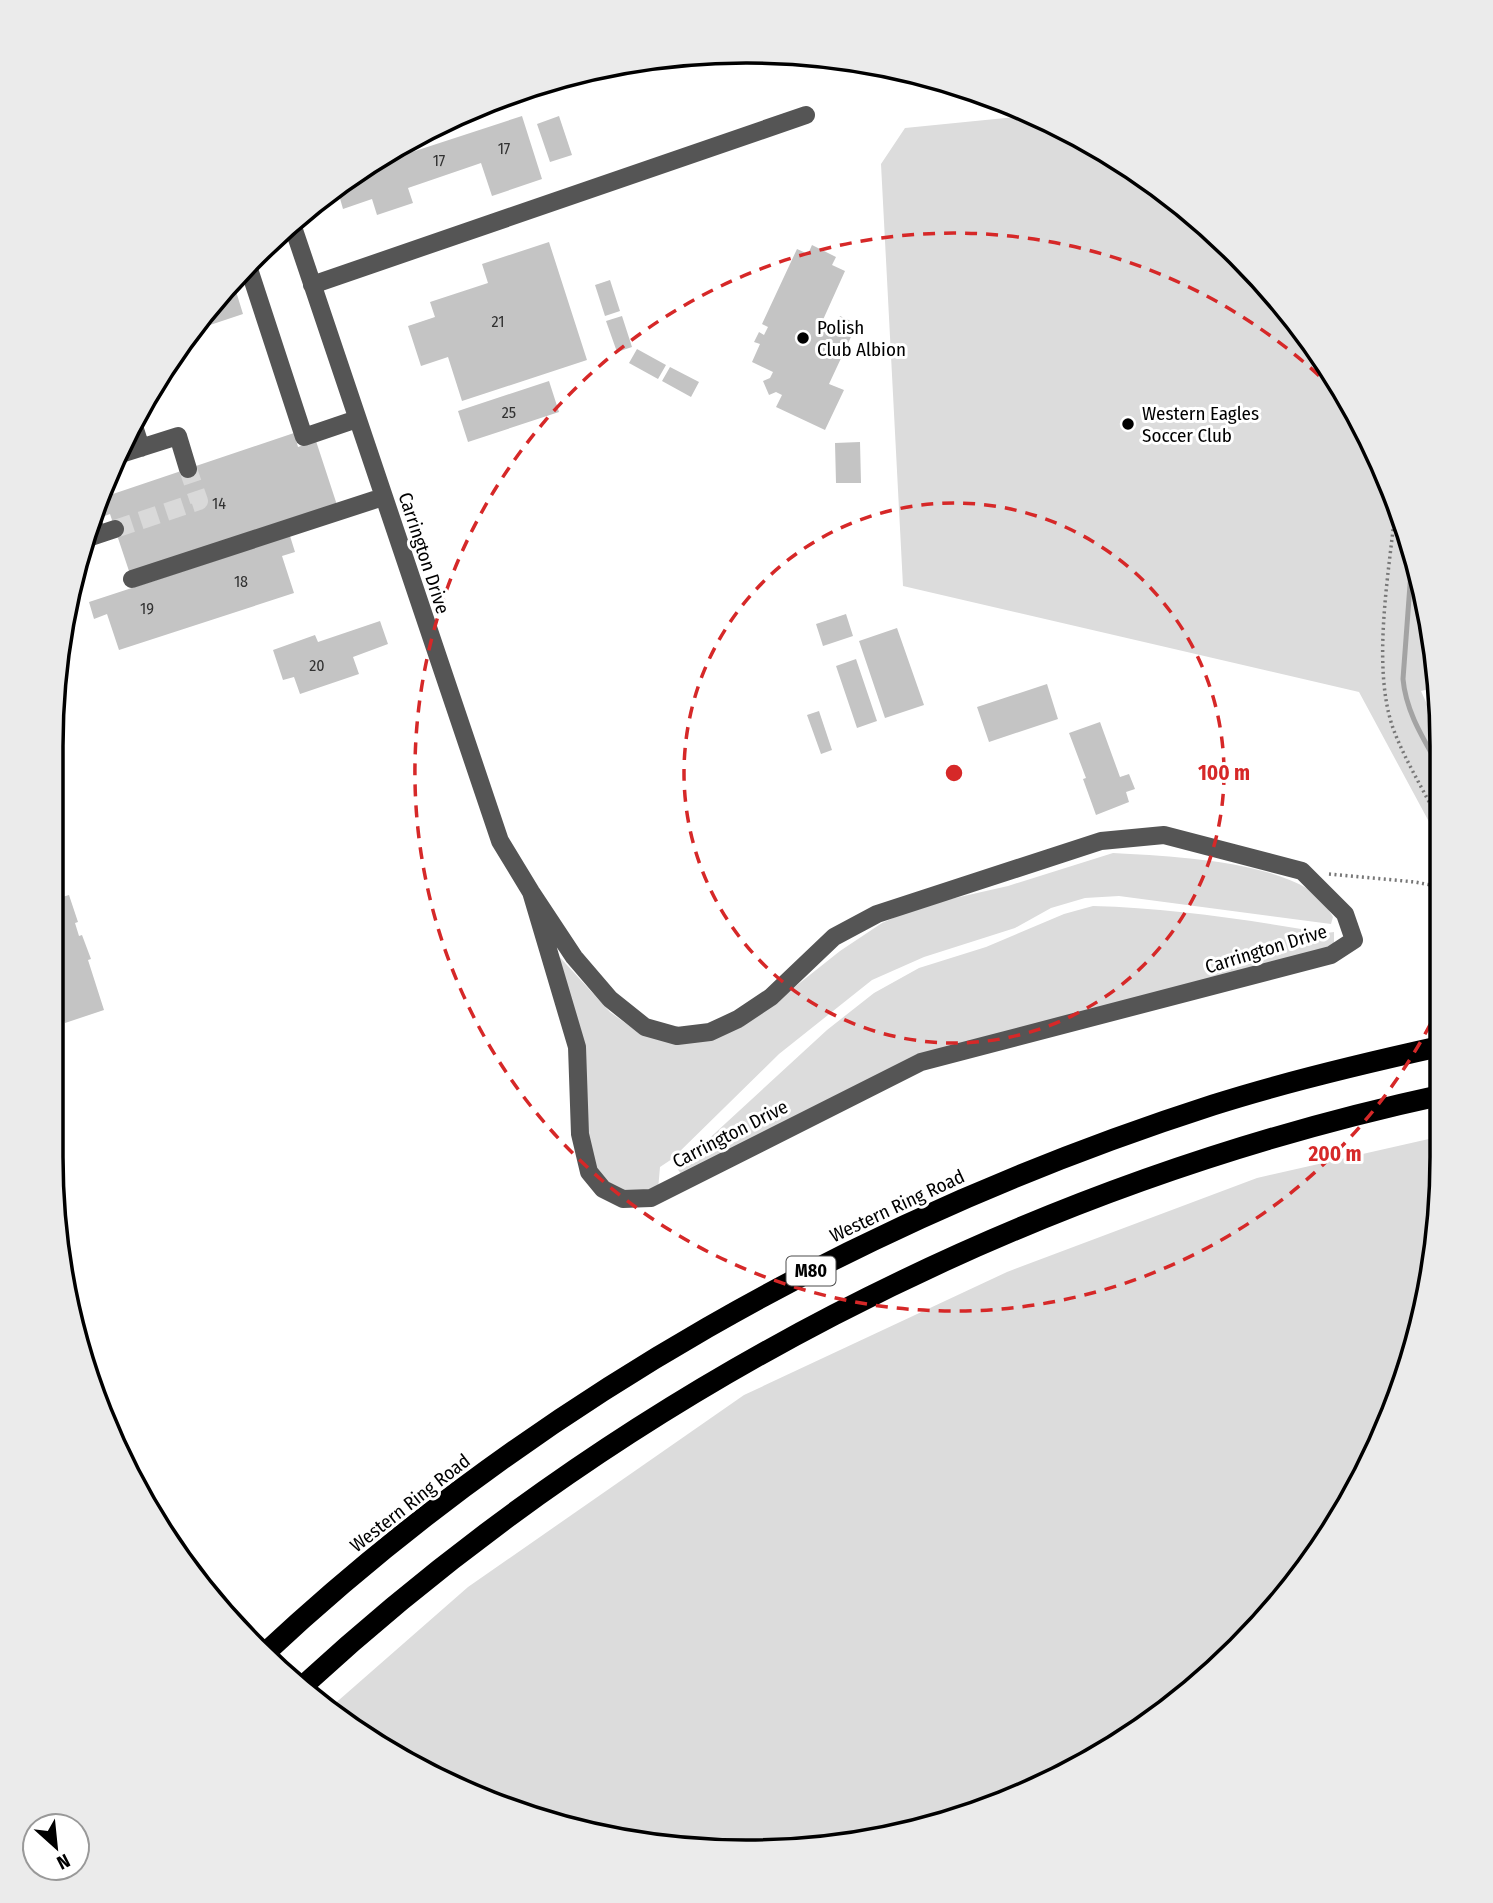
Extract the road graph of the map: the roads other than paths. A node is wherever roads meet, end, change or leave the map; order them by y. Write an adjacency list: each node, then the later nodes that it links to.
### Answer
1 (806, 115): 4 (street)
2 (295, 234): 4 (street, Carrington Drive)
3 (251, 277): 5 (street)
4 (312, 285): 5 (street, Carrington Drive)
5 (357, 419): 10 (street, Carrington Drive)
6 (137, 436): 7 (street)
7 (141, 448): 8 (street); 9 (street)
8 (129, 452)
9 (188, 469)
10 (383, 496): 13 (street); 14 (street, Carrington Drive)
11 (115, 529): 12 (street)
12 (97, 535)
13 (132, 579)
14 (531, 892): 14 (street, Carrington Drive)
15 (1430, 1048): 17 (highway, Western Ring Road / M80)
16 (1430, 1098): 18 (highway, M80)
17 (272, 1648)
18 (309, 1681)

